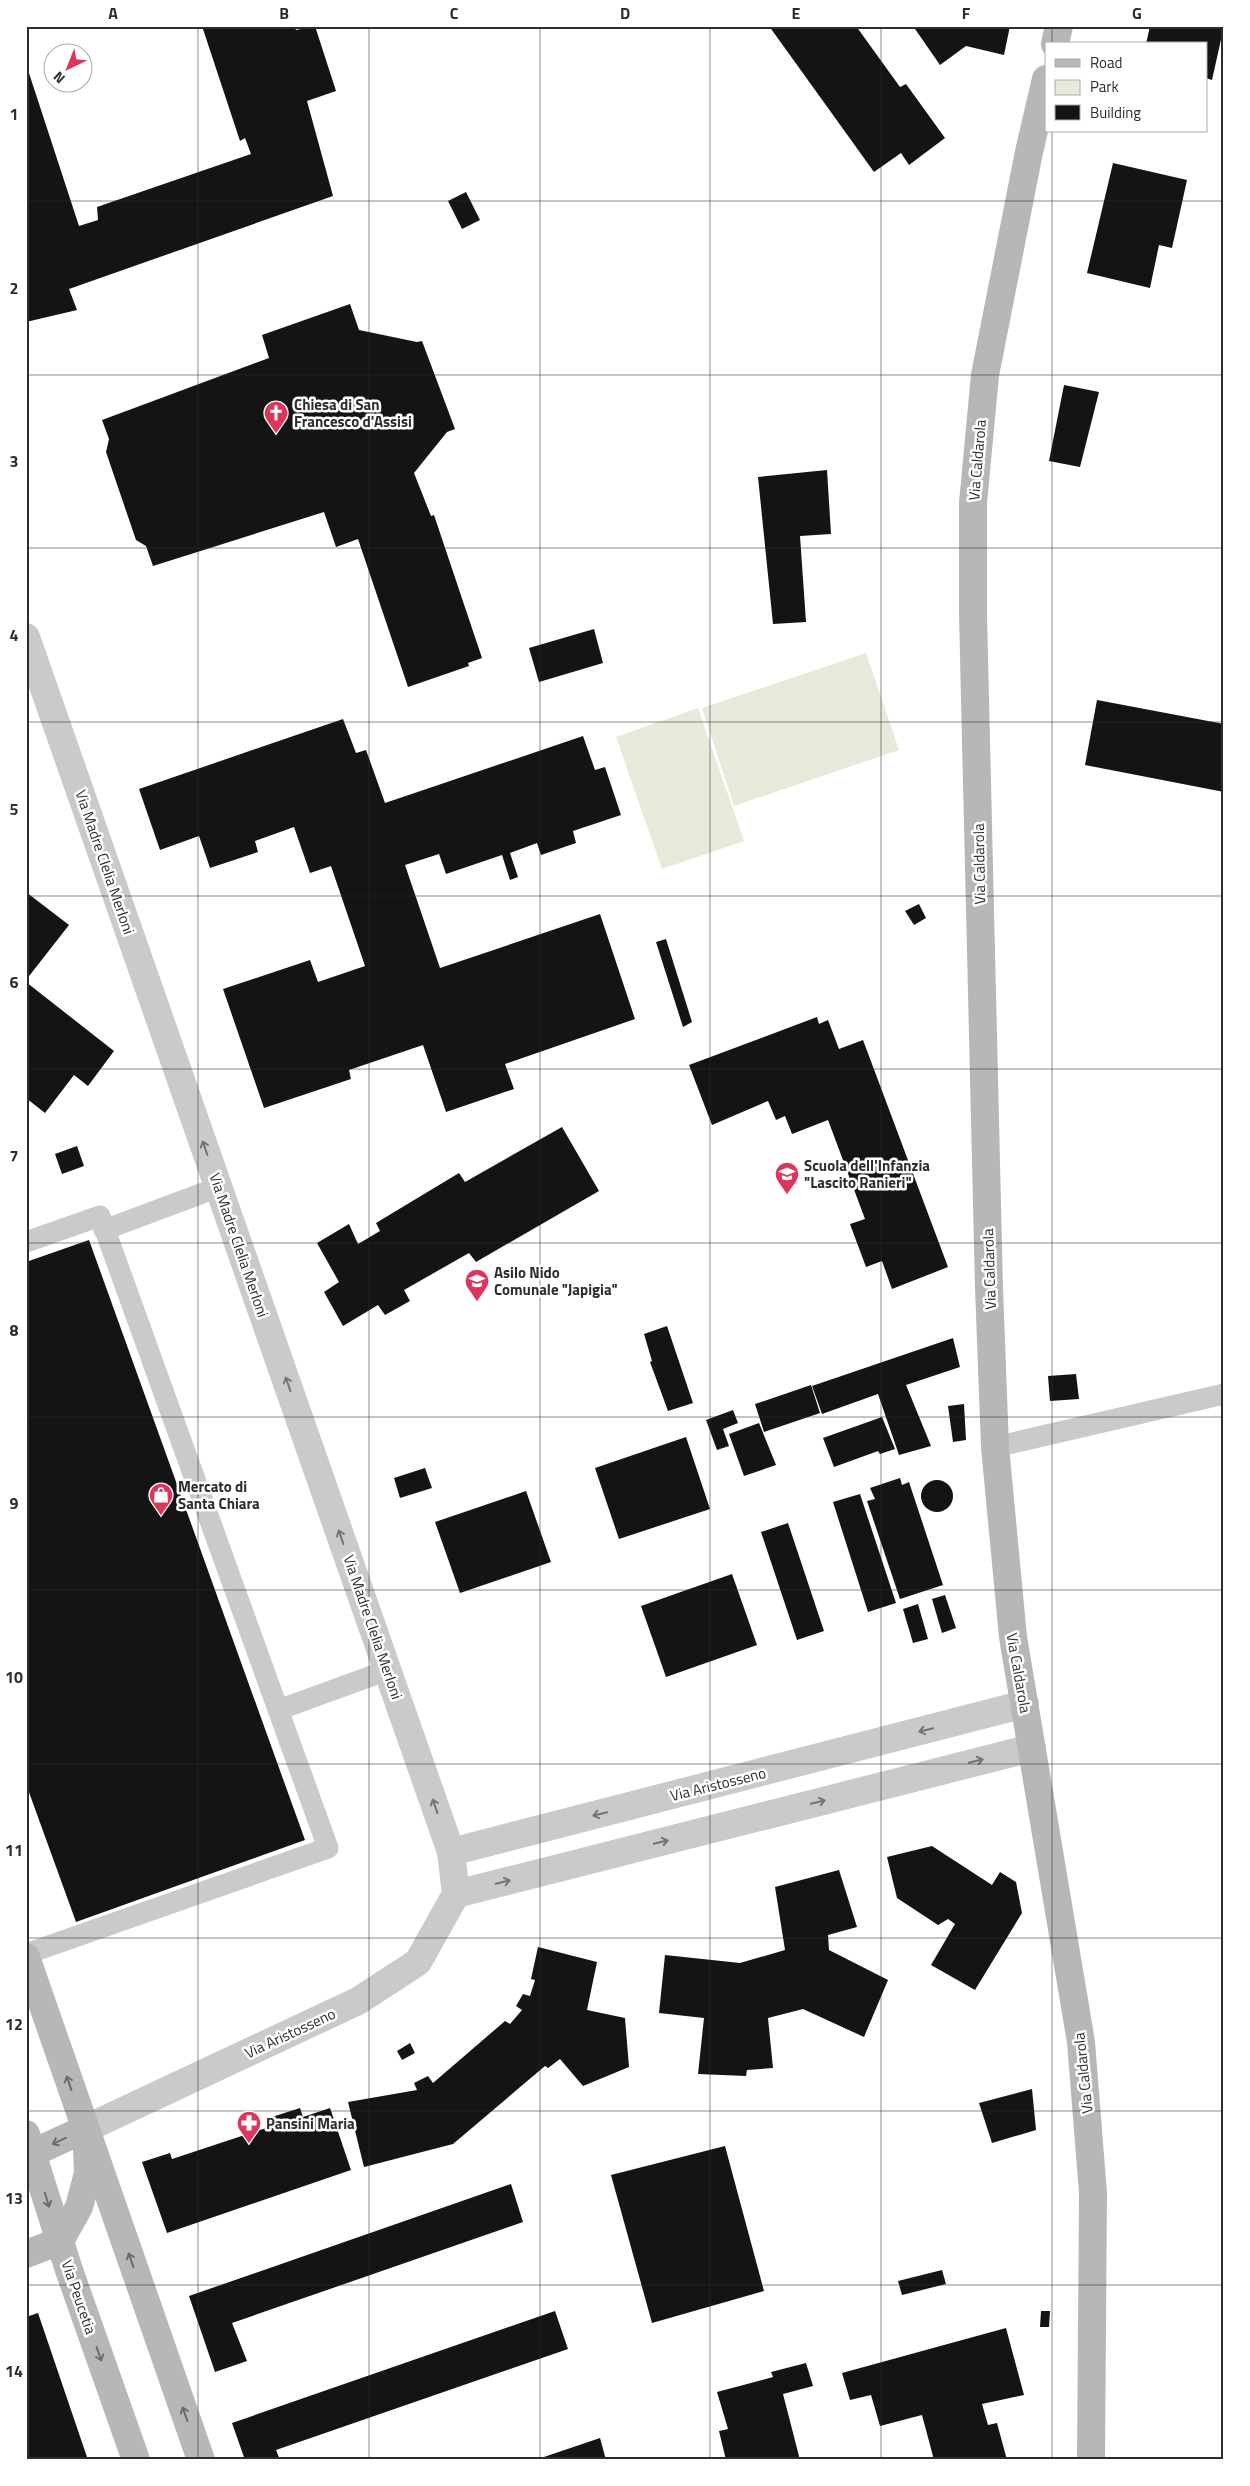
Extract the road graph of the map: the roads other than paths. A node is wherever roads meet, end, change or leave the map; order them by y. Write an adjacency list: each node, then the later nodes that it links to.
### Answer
1 (1059, 26): 2 (street)
2 (1055, 42)
3 (1045, 83): 9 (street, Via Caldarola)
4 (26, 637): 5 (street, Via Madre Clelia Merloni, one-way to 4)
5 (219, 1188): 6 (lane); 10 (street, Via Madre Clelia Merloni, one-way to 5)
6 (104, 1230): 7 (lane); 12 (lane)
7 (26, 1242)
8 (1224, 1394): 9 (lane)
9 (995, 1447): 11 (street, Via Caldarola)
10 (388, 1670): 12 (lane); 14 (street, Via Madre Clelia Merloni, one-way to 10)
11 (1024, 1704): 13 (street, Via Caldarola); 14 (street, Via Aristosseno, one-way to 14)
12 (278, 1710): 16 (lane)
13 (1032, 1748): 15 (street, one-way to 13); 23 (street, Via Caldarola)
14 (451, 1852): 15 (street)
15 (456, 1894): 17 (street, Via Aristosseno)
16 (26, 1956): 17 (street, one-way to 16)
17 (86, 2129): 18 (street, one-way to 18); 19 (street); 22 (street, one-way to 17)
18 (28, 2148): 19 (street, Via Peucetia, one-way to 19)
19 (60, 2241): 20 (street); 21 (street, Via Peucetia, one-way to 21)
20 (26, 2254)
21 (136, 2460)
22 (201, 2460)
23 (1091, 2460)

